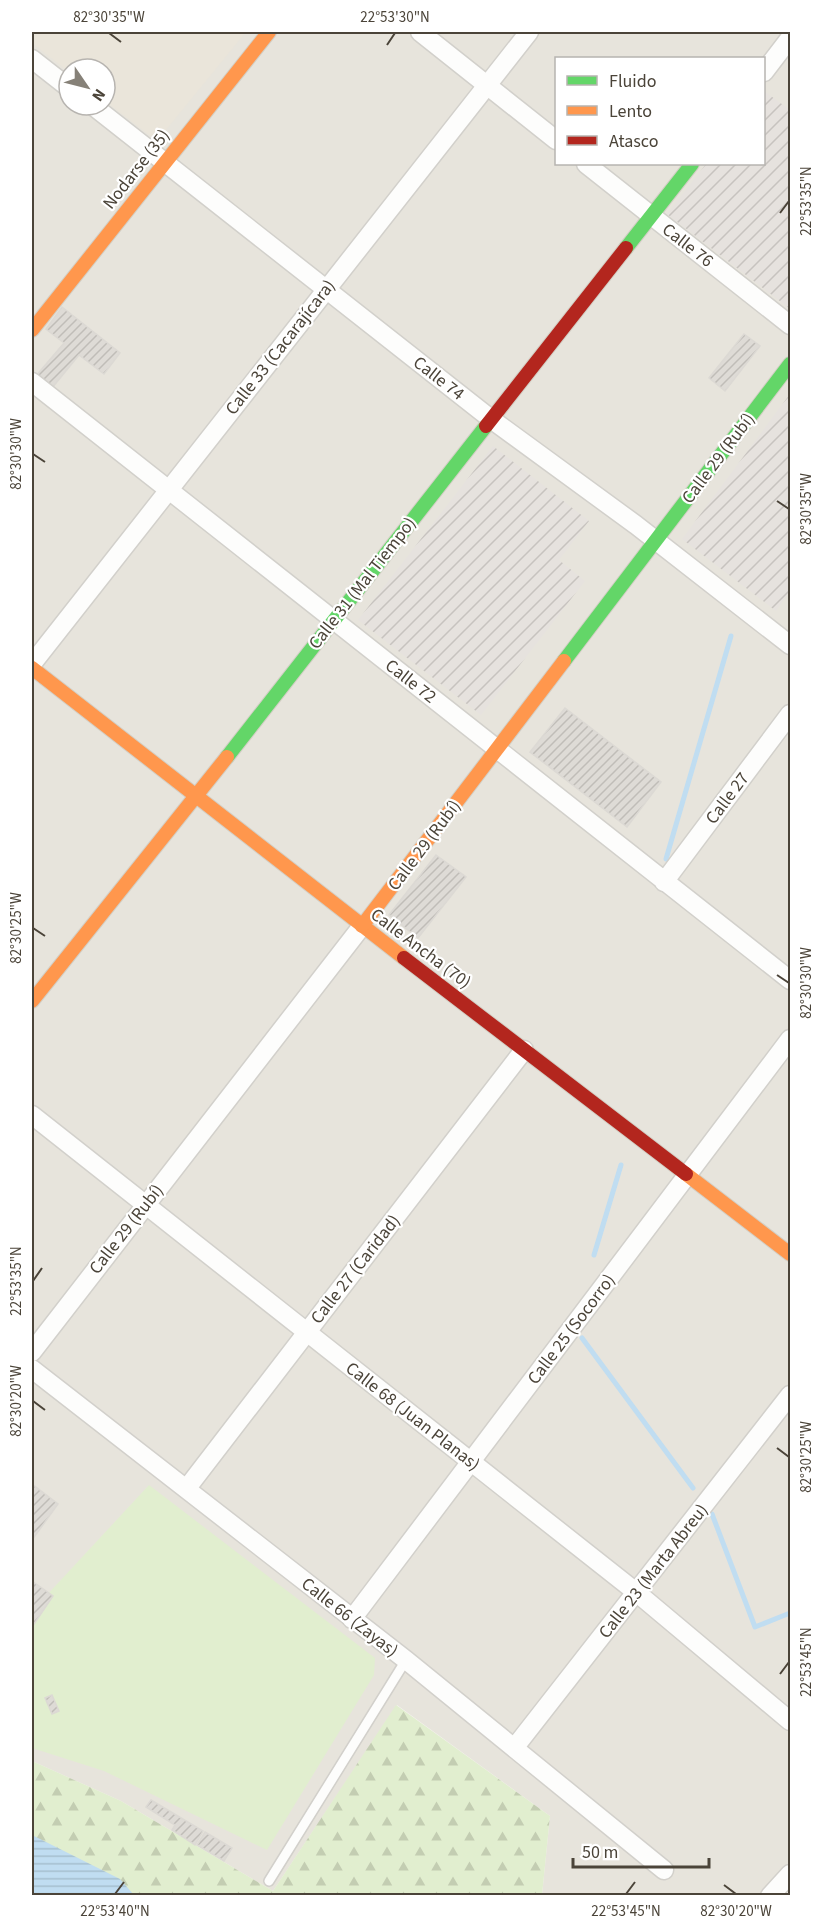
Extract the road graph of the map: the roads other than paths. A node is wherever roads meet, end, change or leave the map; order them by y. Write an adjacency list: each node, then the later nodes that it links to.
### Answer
1 (269, 32): 11 (street, Nodarse (35))
2 (420, 32): 8 (street)
3 (529, 32): 8 (street, Calle 33 (Cacarajícara))
4 (790, 38): 6 (street)
5 (32, 59): 7 (street)
6 (765, 71)
7 (57, 78)
8 (486, 84): 10 (street); 15 (street, Calle 33 (Cacarajícara))
9 (108, 117): 11 (street, Calle 74)
10 (555, 139)
11 (165, 161): 15 (street, Calle 74); 17 (street, Nodarse (35))
12 (587, 165): 14 (street, Calle 76)
13 (691, 165): 14 (street, Calle 31 (Mal Tiempo))
14 (652, 215): 16 (street, Calle 76); 20 (street, Calle 31 (Mal Tiempo))
15 (326, 289): 20 (street, Calle 74); 21 (street, Calle 33 (Cacarajícara))
16 (790, 326)
17 (32, 330)
18 (790, 364): 22 (street, Calle 29 (Rubí))
19 (32, 382): 21 (street, Calle 72)
20 (491, 419): 22 (street, Calle 74); 23 (street, Calle 31 (Mal Tiempo))
21 (168, 489): 23 (street, Calle 72); 25 (street, Calle 33 (Cacarajícara))
22 (655, 541): 24 (street, Calle 74); 27 (street, Calle 29 (Rubí))
23 (333, 620): 27 (street, Calle 72); 28 (street, Calle 31 (Mal Tiempo))
24 (790, 645)
25 (32, 666): 28 (street, Calle Ancha (70))
26 (790, 714): 29 (street, Calle 27)
27 (497, 749): 29 (street, Calle 72); 30 (street, Calle 29 (Rubí))
28 (196, 796): 30 (street, Calle Ancha (70)); 32 (street, Calle 31 (Mal Tiempo))
29 (664, 882): 31 (street, Calle 72)
30 (362, 926): 34 (street, Calle Ancha (70)); 37 (street, Calle 29 (Rubí))
31 (790, 980)
32 (32, 1001)
33 (790, 1039): 36 (street, Calle 25 (Socorro))
34 (525, 1050): 36 (street, Calle Ancha (70)); 39 (street, Calle 27 (Caridad))
35 (32, 1115): 37 (street, Calle 68 (Juan Planas))
36 (688, 1175): 38 (street, Calle Ancha (70)); 43 (street, Calle 25 (Socorro))
37 (146, 1204): 39 (street, Calle 68 (Juan Planas)); 40 (street, Calle 29 (Rubí))
38 (790, 1254)
39 (307, 1332): 43 (street, Calle 68 (Juan Planas)); 44 (street, Calle 27 (Caridad))
40 (32, 1352)
41 (32, 1369): 44 (street, Calle 66 (Zayas))
42 (790, 1395): 45 (street, Calle 23 (Marta Abreu))
43 (471, 1462): 45 (street, Calle 68 (Juan Planas)); 46 (street, Calle 25 (Socorro))
44 (187, 1488): 46 (street, Calle 66 (Zayas))
45 (636, 1592): 48 (street, Calle 68 (Juan Planas)); 49 (street, Calle 23 (Marta Abreu))
46 (352, 1620): 47 (street, Calle 66 (Zayas))
47 (406, 1660): 49 (street, Calle 66 (Zayas)); 52 (lane)
48 (790, 1721)
49 (515, 1747): 50 (street, Calle 66 (Zayas))
50 (664, 1870)
51 (790, 1874): 53 (street)
52 (269, 1881)
53 (770, 1896)

